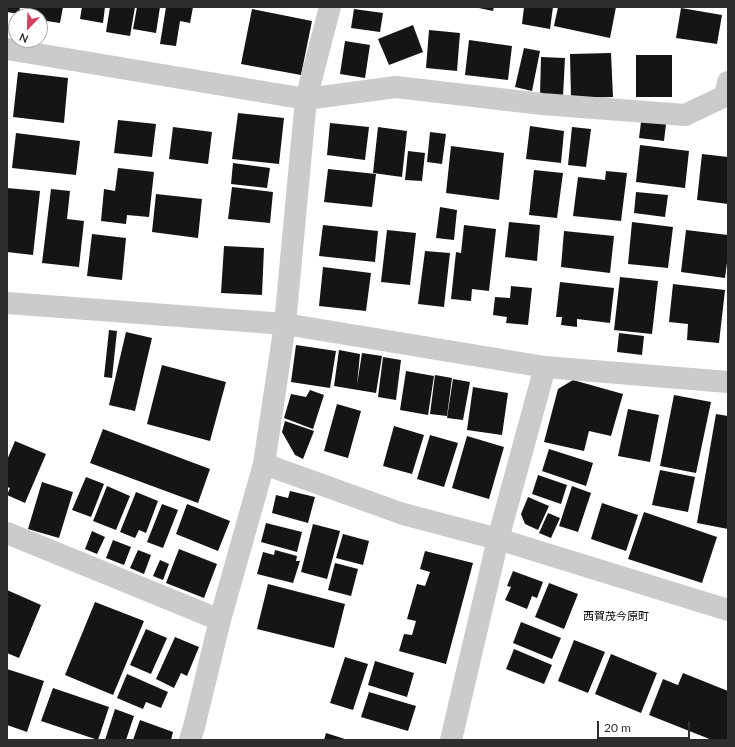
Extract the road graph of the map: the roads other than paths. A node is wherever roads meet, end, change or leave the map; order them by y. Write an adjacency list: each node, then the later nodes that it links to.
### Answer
1 (330, 7): 4 (street)
2 (7, 49): 4 (street)
3 (727, 89): 4 (street)
4 (306, 99): 6 (street)
5 (7, 303): 6 (street)
6 (285, 324): 7 (street); 9 (street)
7 (545, 366): 8 (street); 11 (street)
8 (728, 382)
9 (264, 464): 11 (street); 13 (street)
10 (7, 533): 13 (street)
11 (498, 539): 12 (street); 15 (street)
12 (728, 610)
13 (220, 620): 14 (street)
14 (190, 740)
15 (451, 740)

